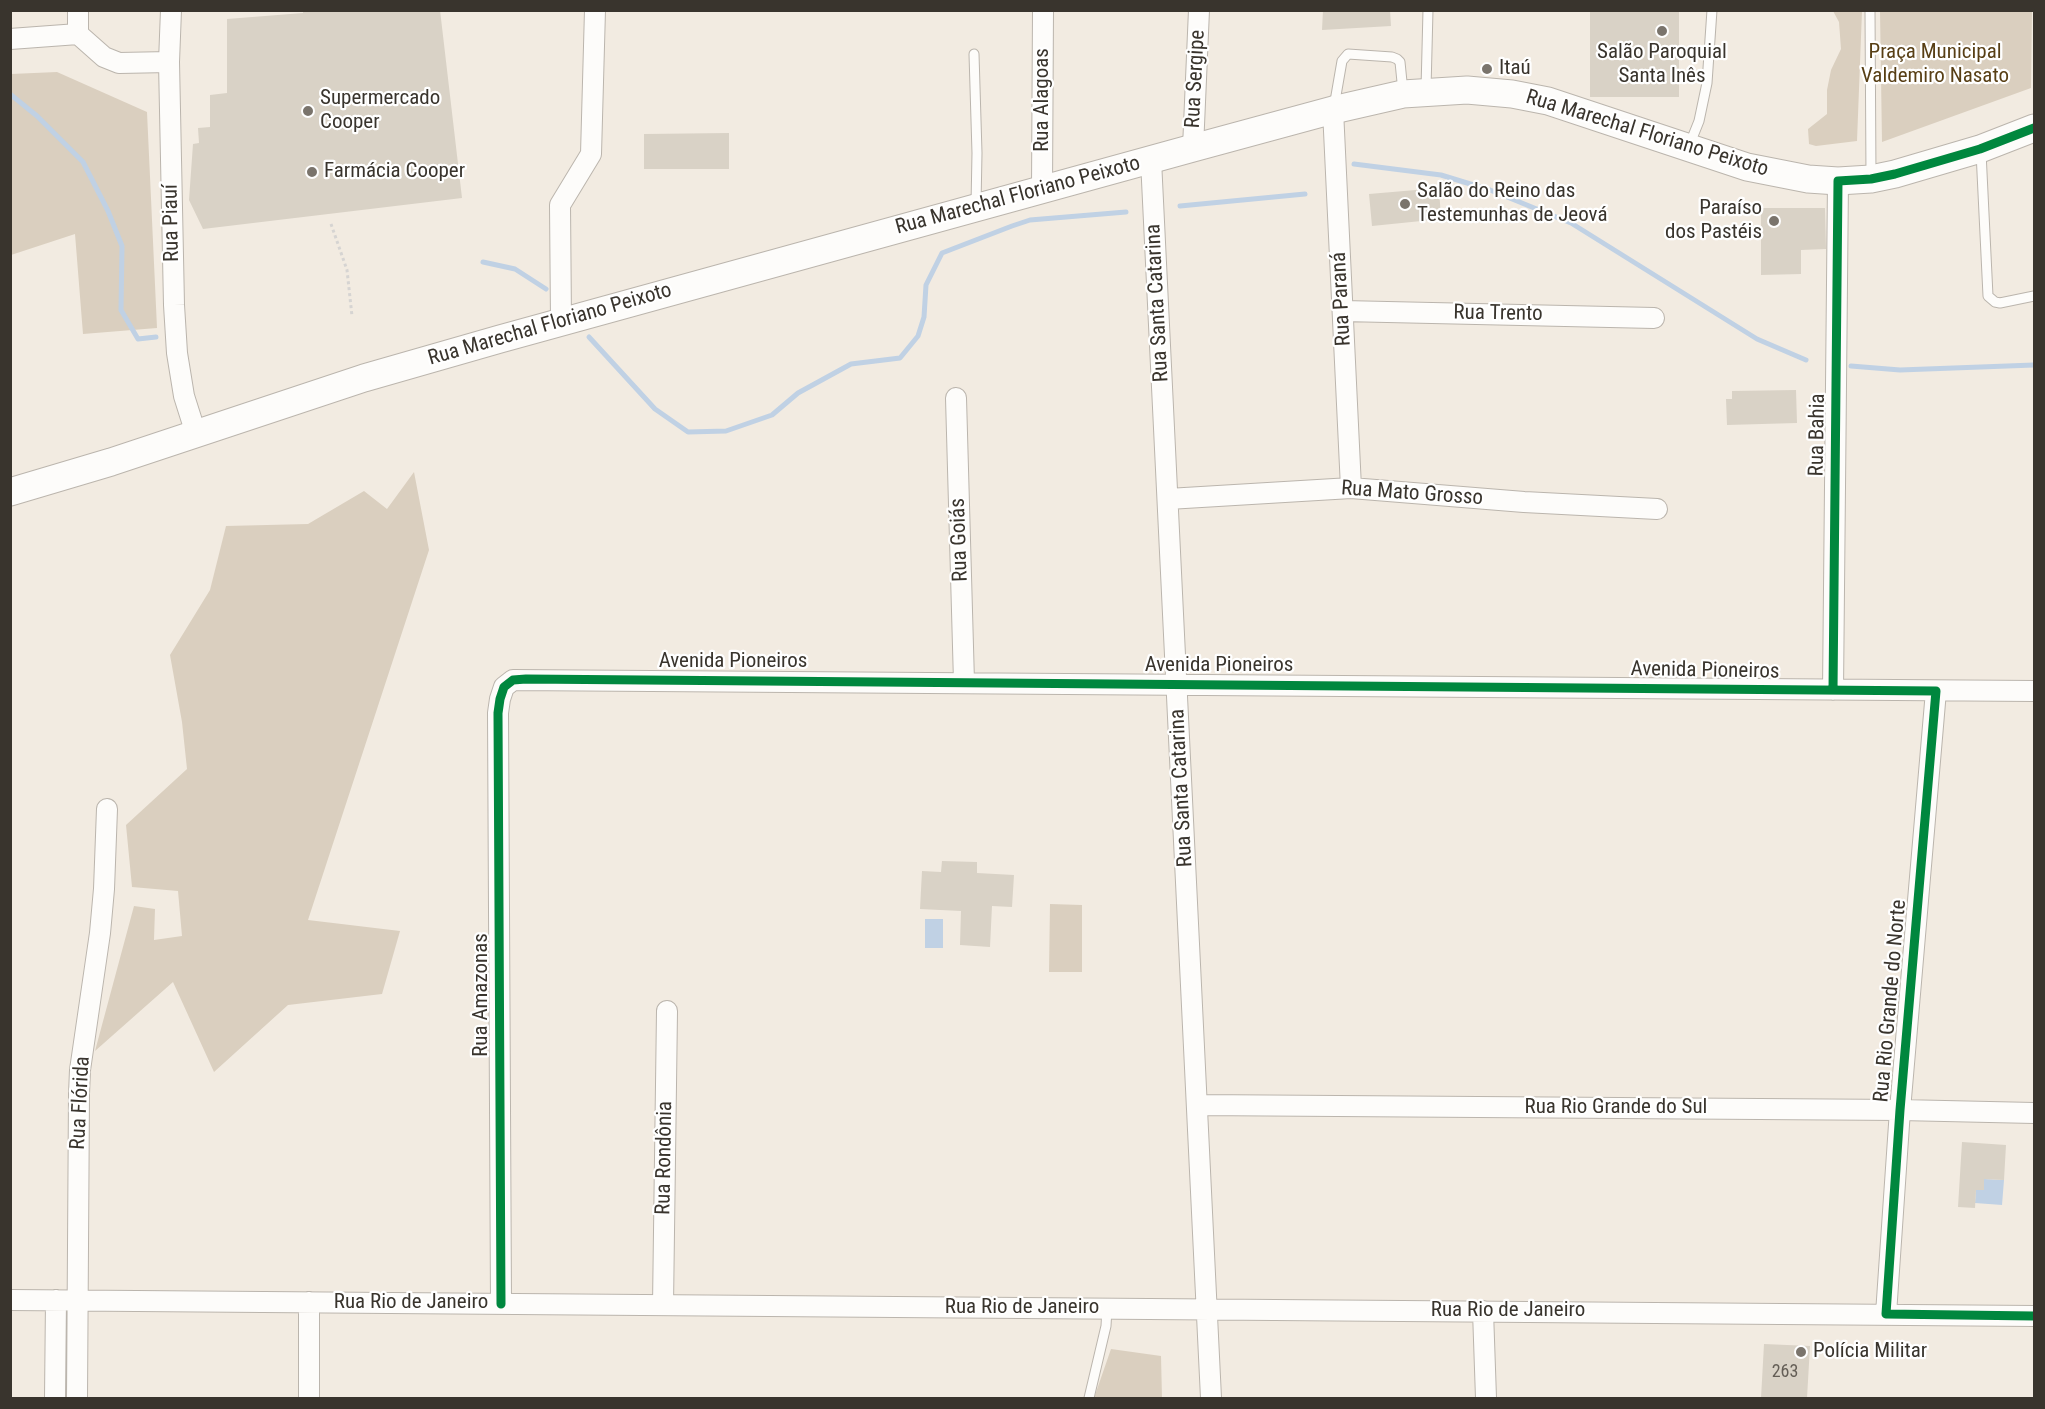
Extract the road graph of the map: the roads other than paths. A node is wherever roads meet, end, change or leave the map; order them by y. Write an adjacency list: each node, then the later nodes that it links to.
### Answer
1 (78, 10): 9 (street)
2 (171, 10): 12 (street, Rua Piauí)
3 (595, 10): 27 (street)
4 (1043, 10): 22 (street, Rua Alagoas)
5 (1199, 10): 17 (street, Rua Sergipe)
6 (1428, 10): 13 (lane)
7 (1712, 10): 16 (lane)
8 (1870, 10): 20 (lane)
9 (78, 34): 10 (street); 12 (street)
10 (10, 39)
11 (974, 54): 23 (lane)
12 (169, 62): 29 (street, Rua Piauí)
13 (1415, 93): 14 (main road, Rua Marechal Floriano Peixoto); 14 (lane); 16 (main road, Rua Marechal Floriano Peixoto)
14 (1333, 111): 17 (main road, Rua Marechal Floriano Peixoto); 25 (street, Rua Paraná)
15 (2034, 128): 18 (main road, Rua Marechal Floriano Peixoto)
16 (1688, 147): 21 (main road, Rua Marechal Floriano Peixoto)
17 (1193, 148): 19 (main road, Rua Marechal Floriano Peixoto)
18 (1980, 149): 20 (main road, Rua Marechal Floriano Peixoto); 24 (lane)
19 (1151, 160): 22 (main road, Rua Marechal Floriano Peixoto); 32 (street, Rua Santa Catarina)
20 (1872, 179): 21 (main road, Rua Marechal Floriano Peixoto)
21 (1838, 181): 37 (street, Rua Bahia)
22 (1042, 189): 23 (main road, Rua Marechal Floriano Peixoto)
23 (976, 207): 27 (main road, Rua Marechal Floriano Peixoto)
24 (2034, 296)
25 (1343, 311): 26 (street, Rua Trento); 30 (street, Rua Paraná)
26 (1654, 318)
27 (561, 321): 29 (main road, Rua Marechal Floriano Peixoto)
28 (957, 398): 34 (street, Rua Goiás)
29 (196, 434): 31 (main road, Rua Marechal Floriano Peixoto)
30 (1351, 488): 32 (street, Rua Mato Grosso); 33 (street, Rua Mato Grosso)
31 (10, 492)
32 (1168, 499): 35 (street, Rua Santa Catarina)
33 (1657, 509)
34 (964, 682): 35 (street, Avenida Pioneiros); 36 (street, Avenida Pioneiros)
35 (1176, 684): 37 (street, Avenida Pioneiros); 42 (street, Rua Santa Catarina)
36 (504, 687): 49 (street, Rua Amazonas)
37 (1833, 690): 38 (street, Avenida Pioneiros)
38 (1936, 691): 39 (street, Avenida Pioneiros); 43 (street, Rua Rio Grande do Norte)
39 (2034, 691)
40 (107, 809): 47 (street, Rua Flórida)
41 (668, 1011): 50 (street, Rua Rondônia)
42 (1197, 1105): 43 (street, Rua Rio Grande do Sul); 52 (street, Rua Santa Catarina)
43 (1900, 1110): 44 (street, Rua Rio Grande do Sul); 54 (street, Rua Rio Grande do Norte)
44 (2034, 1113)
45 (10, 1300): 46 (street, Rua Rio de Janeiro)
46 (56, 1300): 47 (street, Rua Rio de Janeiro); 56 (street)
47 (78, 1300): 48 (street, Rua Rio de Janeiro); 57 (street, Rua Flórida)
48 (309, 1302): 49 (street, Rua Rio de Janeiro); 58 (street)
49 (501, 1304): 50 (street, Rua Rio de Janeiro)
50 (663, 1305): 51 (street, Rua Rio de Janeiro)
51 (1107, 1308): 52 (street, Rua Rio de Janeiro); 59 (lane)
52 (1207, 1309): 53 (street, Rua Rio de Janeiro); 60 (street, Rua Santa Catarina)
53 (1483, 1311): 54 (street, Rua Rio de Janeiro); 61 (street)
54 (1886, 1314): 55 (street, Rua Rio de Janeiro)
55 (2034, 1316)
56 (55, 1398)
57 (77, 1398)
58 (309, 1398)
59 (1089, 1398)
60 (1211, 1398)
61 (1486, 1398)

